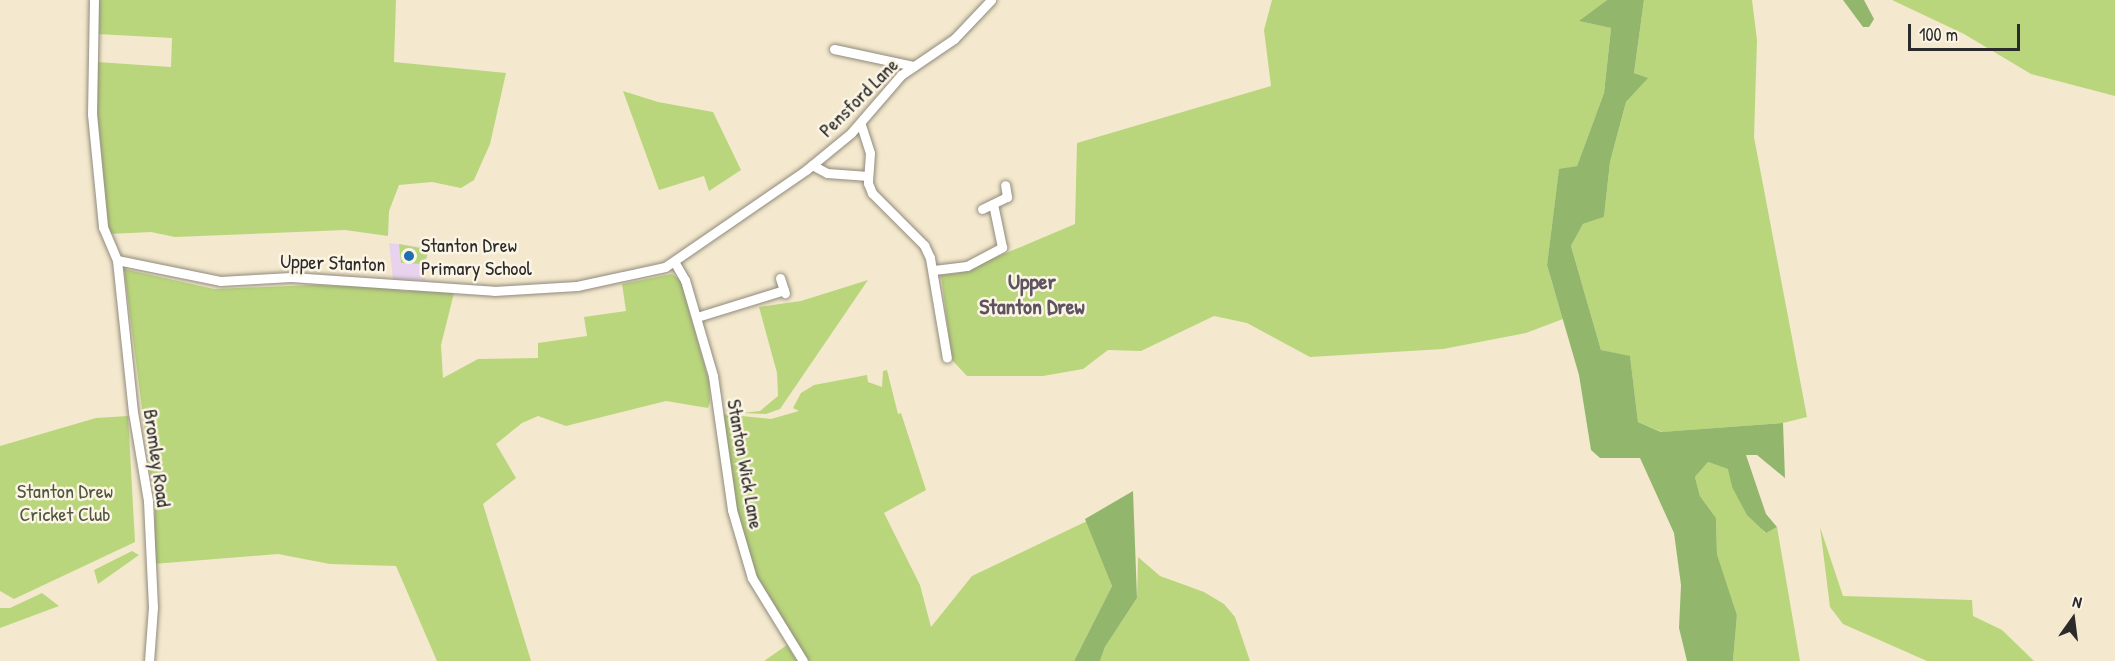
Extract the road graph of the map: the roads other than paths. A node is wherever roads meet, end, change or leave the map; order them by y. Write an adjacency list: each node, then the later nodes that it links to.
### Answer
1 (94, 0): 12 (street, Bromley Road)
2 (991, 0): 4 (street, Pensford Lane)
3 (834, 49): 4 (street)
4 (914, 66): 5 (street, Pensford Lane)
5 (861, 125): 6 (street, Pensford Lane); 7 (street)
6 (812, 165): 7 (street); 11 (street, Pensford Lane)
7 (868, 176): 14 (street)
8 (1005, 185): 9 (street)
9 (993, 204): 10 (street); 14 (street)
10 (982, 209)
11 (715, 233): 13 (street, Upper Stanton)
12 (117, 260): 13 (street, Upper Stanton); 18 (street, Bromley Road)
13 (675, 263): 16 (street, Stanton Wick Lane)
14 (934, 270): 17 (street)
15 (780, 278): 16 (street)
16 (697, 317): 19 (street, Stanton Wick Lane)
17 (947, 357)
18 (149, 661)
19 (803, 661)

